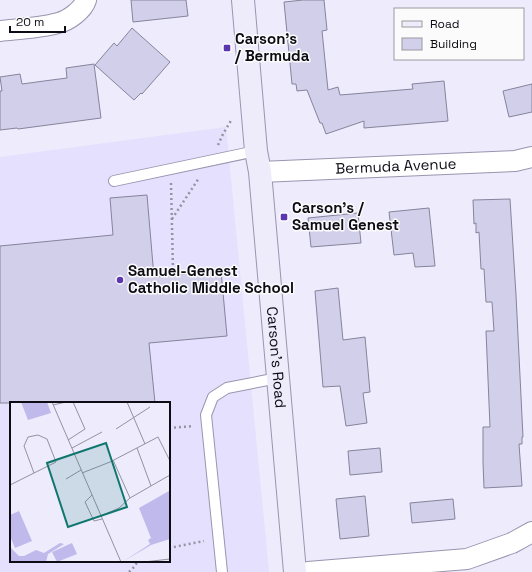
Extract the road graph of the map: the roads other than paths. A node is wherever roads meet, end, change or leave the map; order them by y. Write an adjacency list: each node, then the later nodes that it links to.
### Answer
1 (86, 0): 3 (street)
2 (243, 0): 4 (street, Carson's Road)
3 (0, 31)
4 (256, 151): 6 (street, Carson's Road); 7 (lane)
5 (532, 157): 6 (street, Bermuda Avenue)
6 (260, 172): 8 (street, Carson's Road)
7 (114, 181)
8 (278, 378): 10 (lane); 11 (street, Carson's Road)
9 (532, 532): 12 (street)
10 (222, 572)
11 (295, 572)
12 (308, 572)

